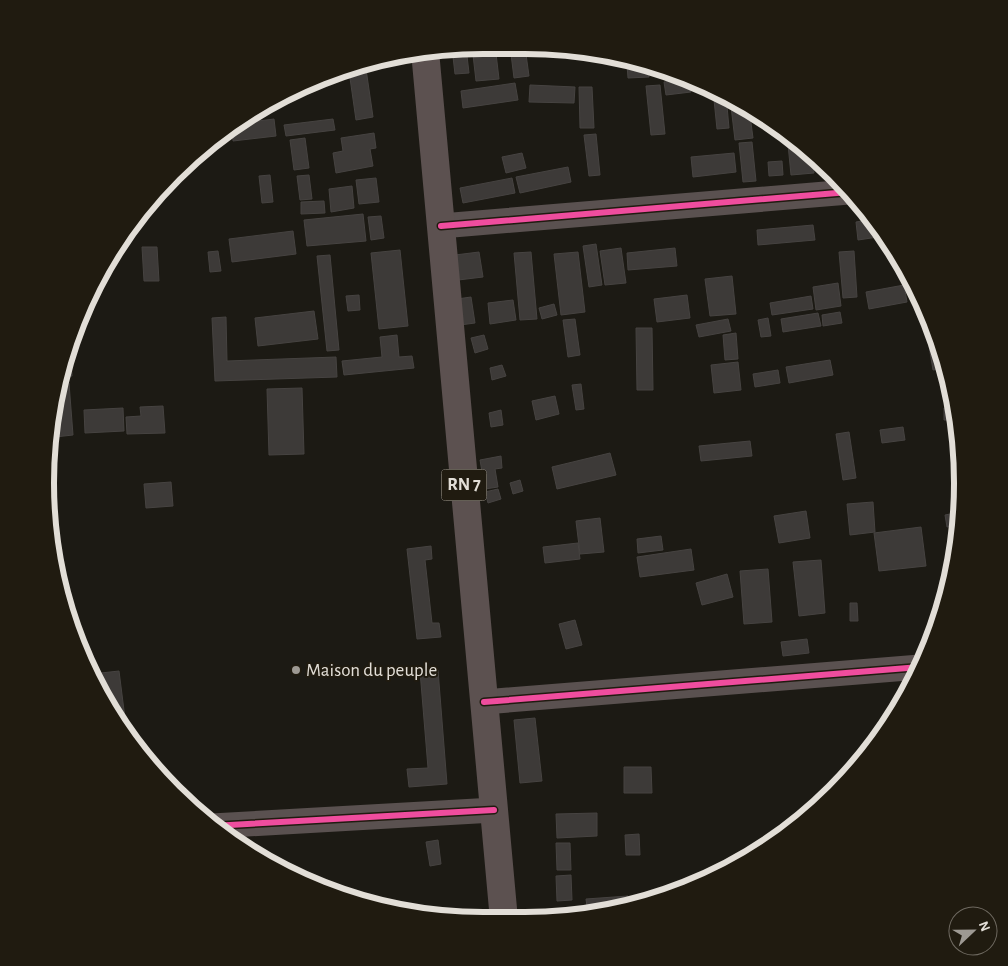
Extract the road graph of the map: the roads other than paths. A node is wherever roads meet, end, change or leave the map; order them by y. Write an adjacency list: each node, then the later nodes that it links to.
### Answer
1 (426, 57): 3 (main road, RN 7)
2 (841, 193): 3 (street)
3 (441, 226): 5 (main road, RN 7)
4 (912, 668): 5 (street)
5 (484, 702): 6 (main road, RN 7)
6 (494, 810): 7 (street); 8 (main road, RN 7)
7 (224, 825)
8 (503, 912)

